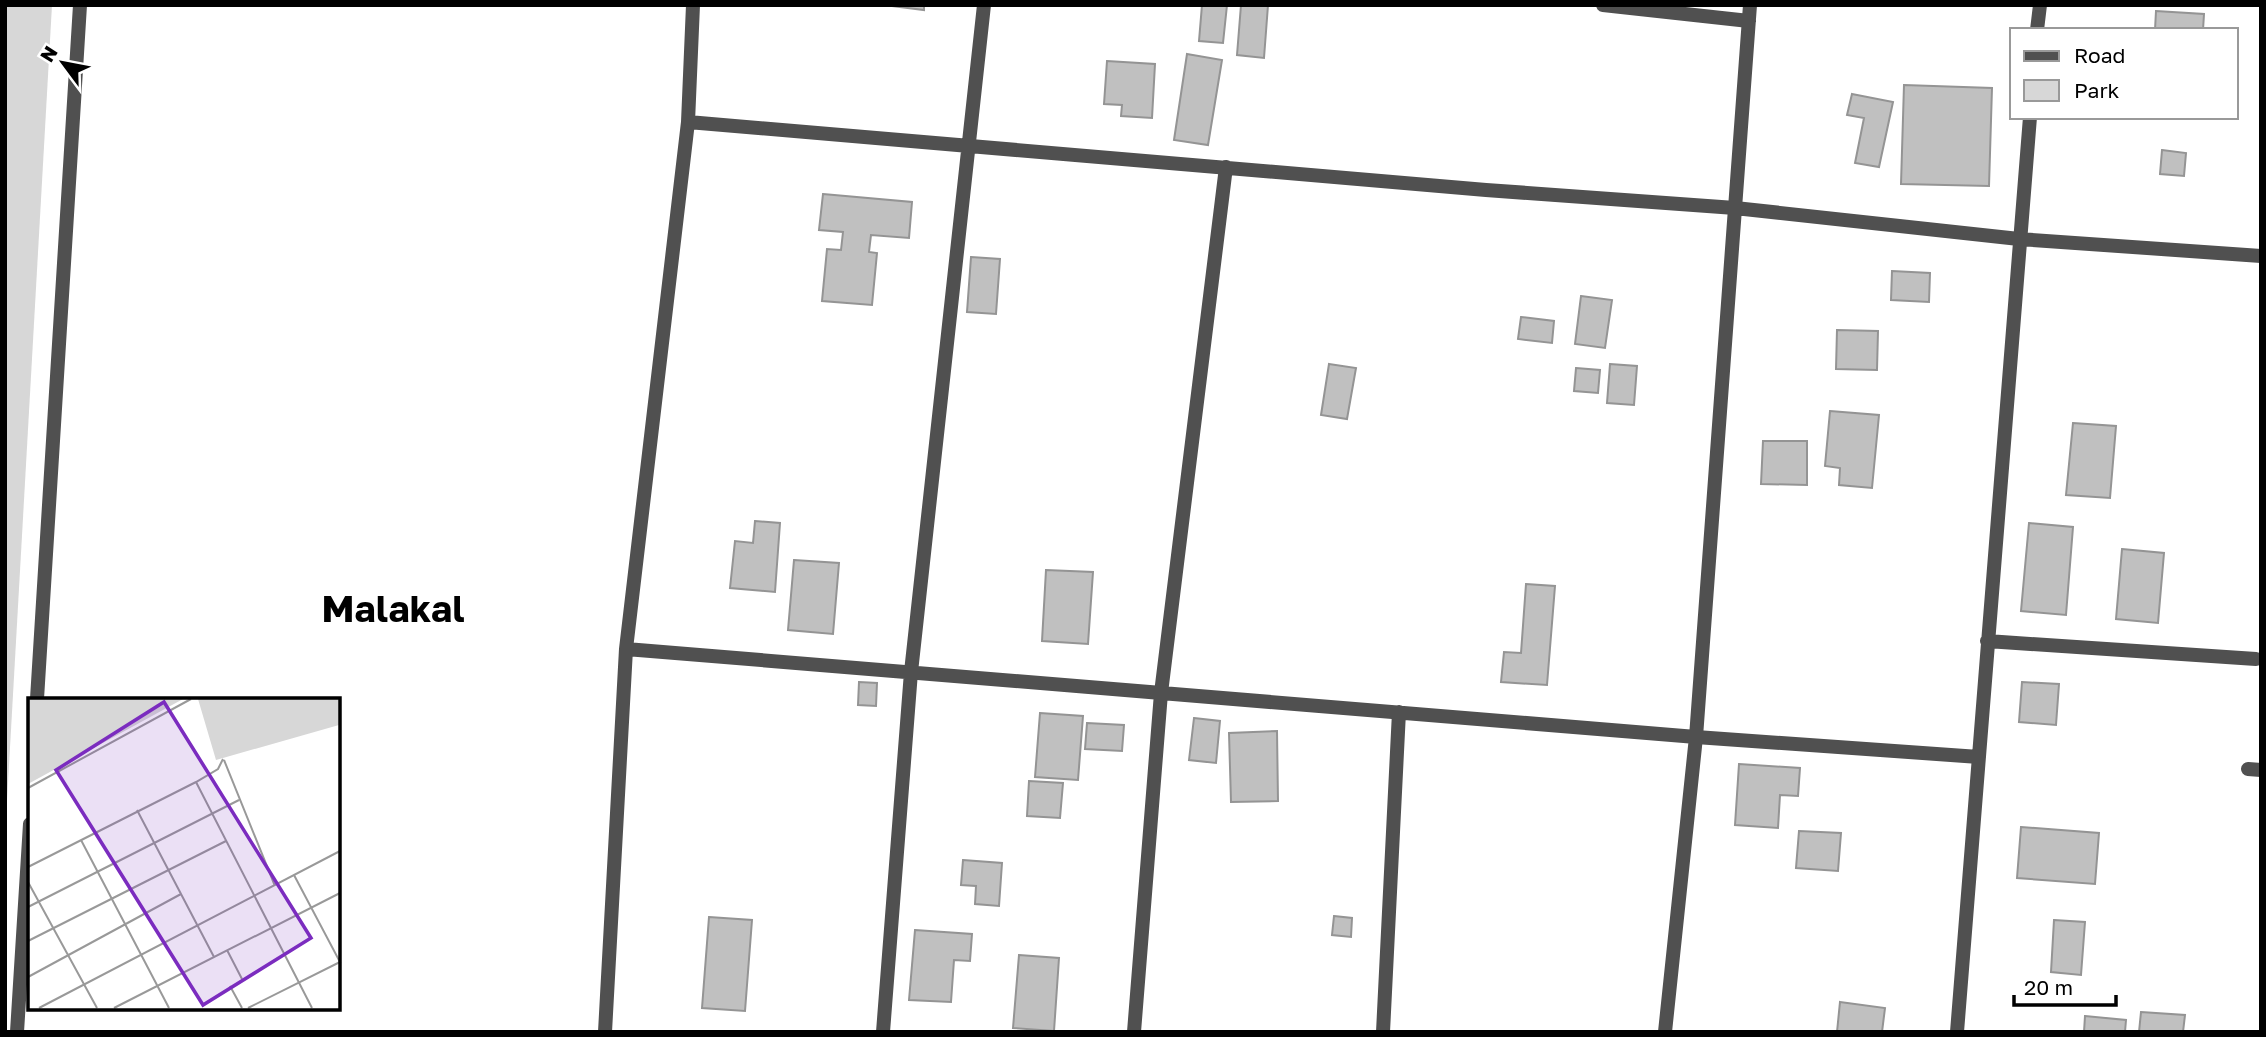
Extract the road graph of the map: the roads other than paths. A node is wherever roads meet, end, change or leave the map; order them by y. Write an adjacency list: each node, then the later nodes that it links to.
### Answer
1 (80, 5): 21 (street)
2 (693, 5): 10 (street)
3 (984, 5): 11 (street)
4 (1603, 5): 7 (street)
5 (1750, 5): 7 (street)
6 (2040, 5): 8 (street)
7 (1749, 21): 13 (street)
8 (2037, 28)
9 (2030, 119): 14 (street)
10 (688, 122): 11 (street); 17 (street)
11 (968, 145): 12 (street); 19 (street)
12 (1226, 167): 13 (street); 20 (street)
13 (1735, 208): 14 (street); 23 (street)
14 (2019, 239): 15 (street); 16 (street)
15 (2261, 256)
16 (1987, 641): 18 (street); 24 (street)
17 (626, 649): 19 (street); 27 (street)
18 (2256, 659)
19 (911, 672): 20 (street); 28 (street)
20 (1161, 693): 22 (street); 29 (street)
21 (37, 698)
22 (1399, 712): 23 (street); 30 (street)
23 (1696, 737): 24 (street); 31 (street)
24 (1979, 757): 32 (street)
25 (28, 856): 26 (street)
26 (17, 1032)
27 (605, 1032)
28 (883, 1032)
29 (1134, 1032)
30 (1383, 1032)
31 (1665, 1032)
32 (1957, 1032)

